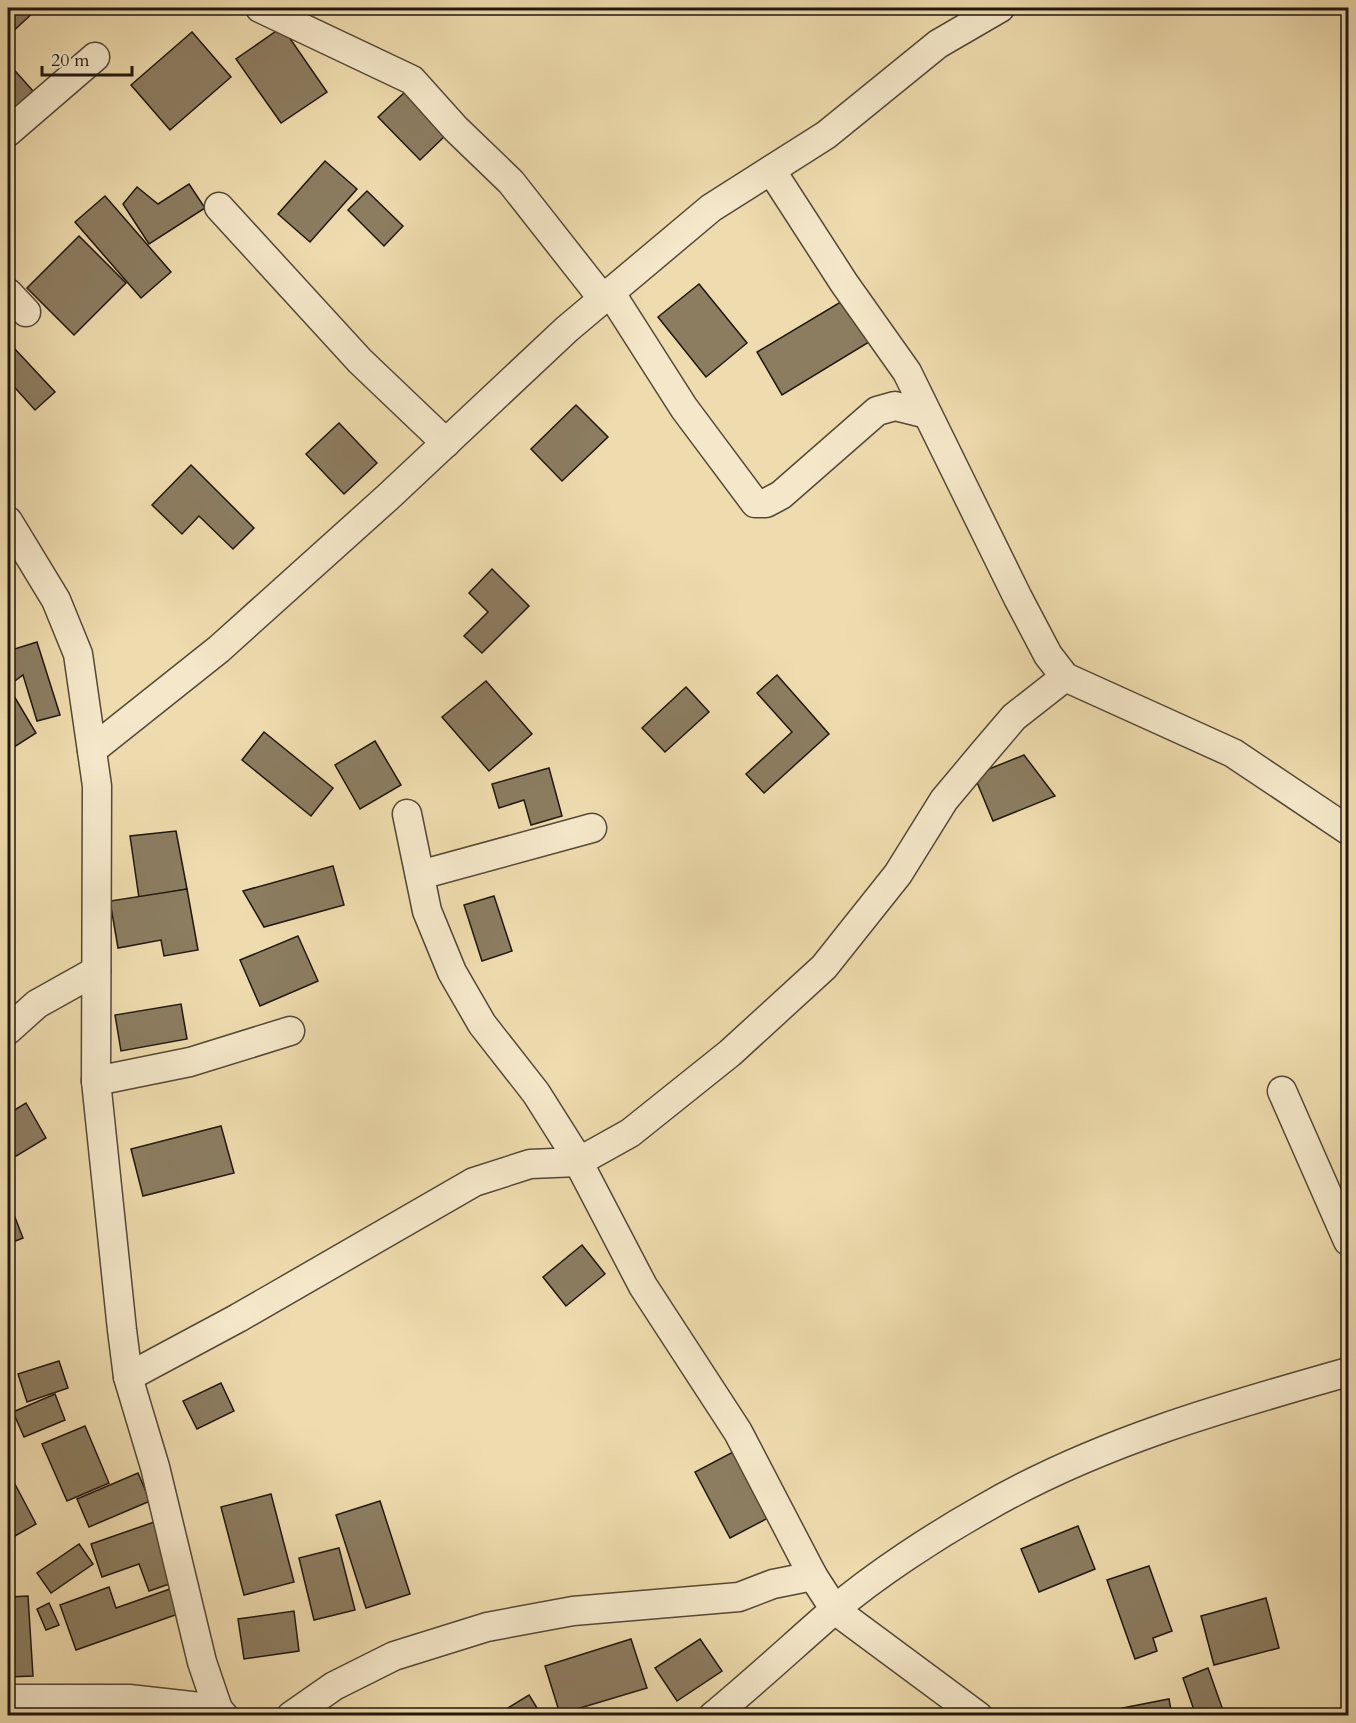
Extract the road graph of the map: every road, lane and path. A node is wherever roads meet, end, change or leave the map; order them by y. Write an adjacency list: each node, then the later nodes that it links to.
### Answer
1 (261, 8): 7 (street)
2 (1000, 8): 5 (street)
3 (94, 57): 4 (street)
4 (8, 132)
5 (771, 170): 7 (street); 8 (street)
6 (219, 207): 9 (street)
7 (607, 295): 8 (street); 9 (street)
8 (927, 414): 11 (street)
9 (446, 443): 12 (street)
10 (8, 521): 12 (street)
11 (1065, 677): 15 (street); 22 (street)
12 (92, 750): 17 (street)
13 (407, 814): 16 (street)
14 (592, 828): 16 (street)
15 (1348, 831)
16 (420, 874): 22 (street)
17 (96, 971): 18 (street); 20 (street)
18 (8, 1030)
19 (290, 1031): 20 (street)
20 (96, 1080): 25 (street)
21 (1282, 1091): 23 (street)
22 (578, 1162): 25 (street); 26 (street)
23 (1348, 1241)
24 (1348, 1372): 27 (street)
25 (128, 1377): 29 (street)
26 (813, 1576): 27 (street); 30 (street)
27 (835, 1610): 31 (street); 32 (street)
28 (8, 1699): 29 (street)
29 (221, 1712)
30 (291, 1716)
31 (713, 1716)
32 (978, 1716)

